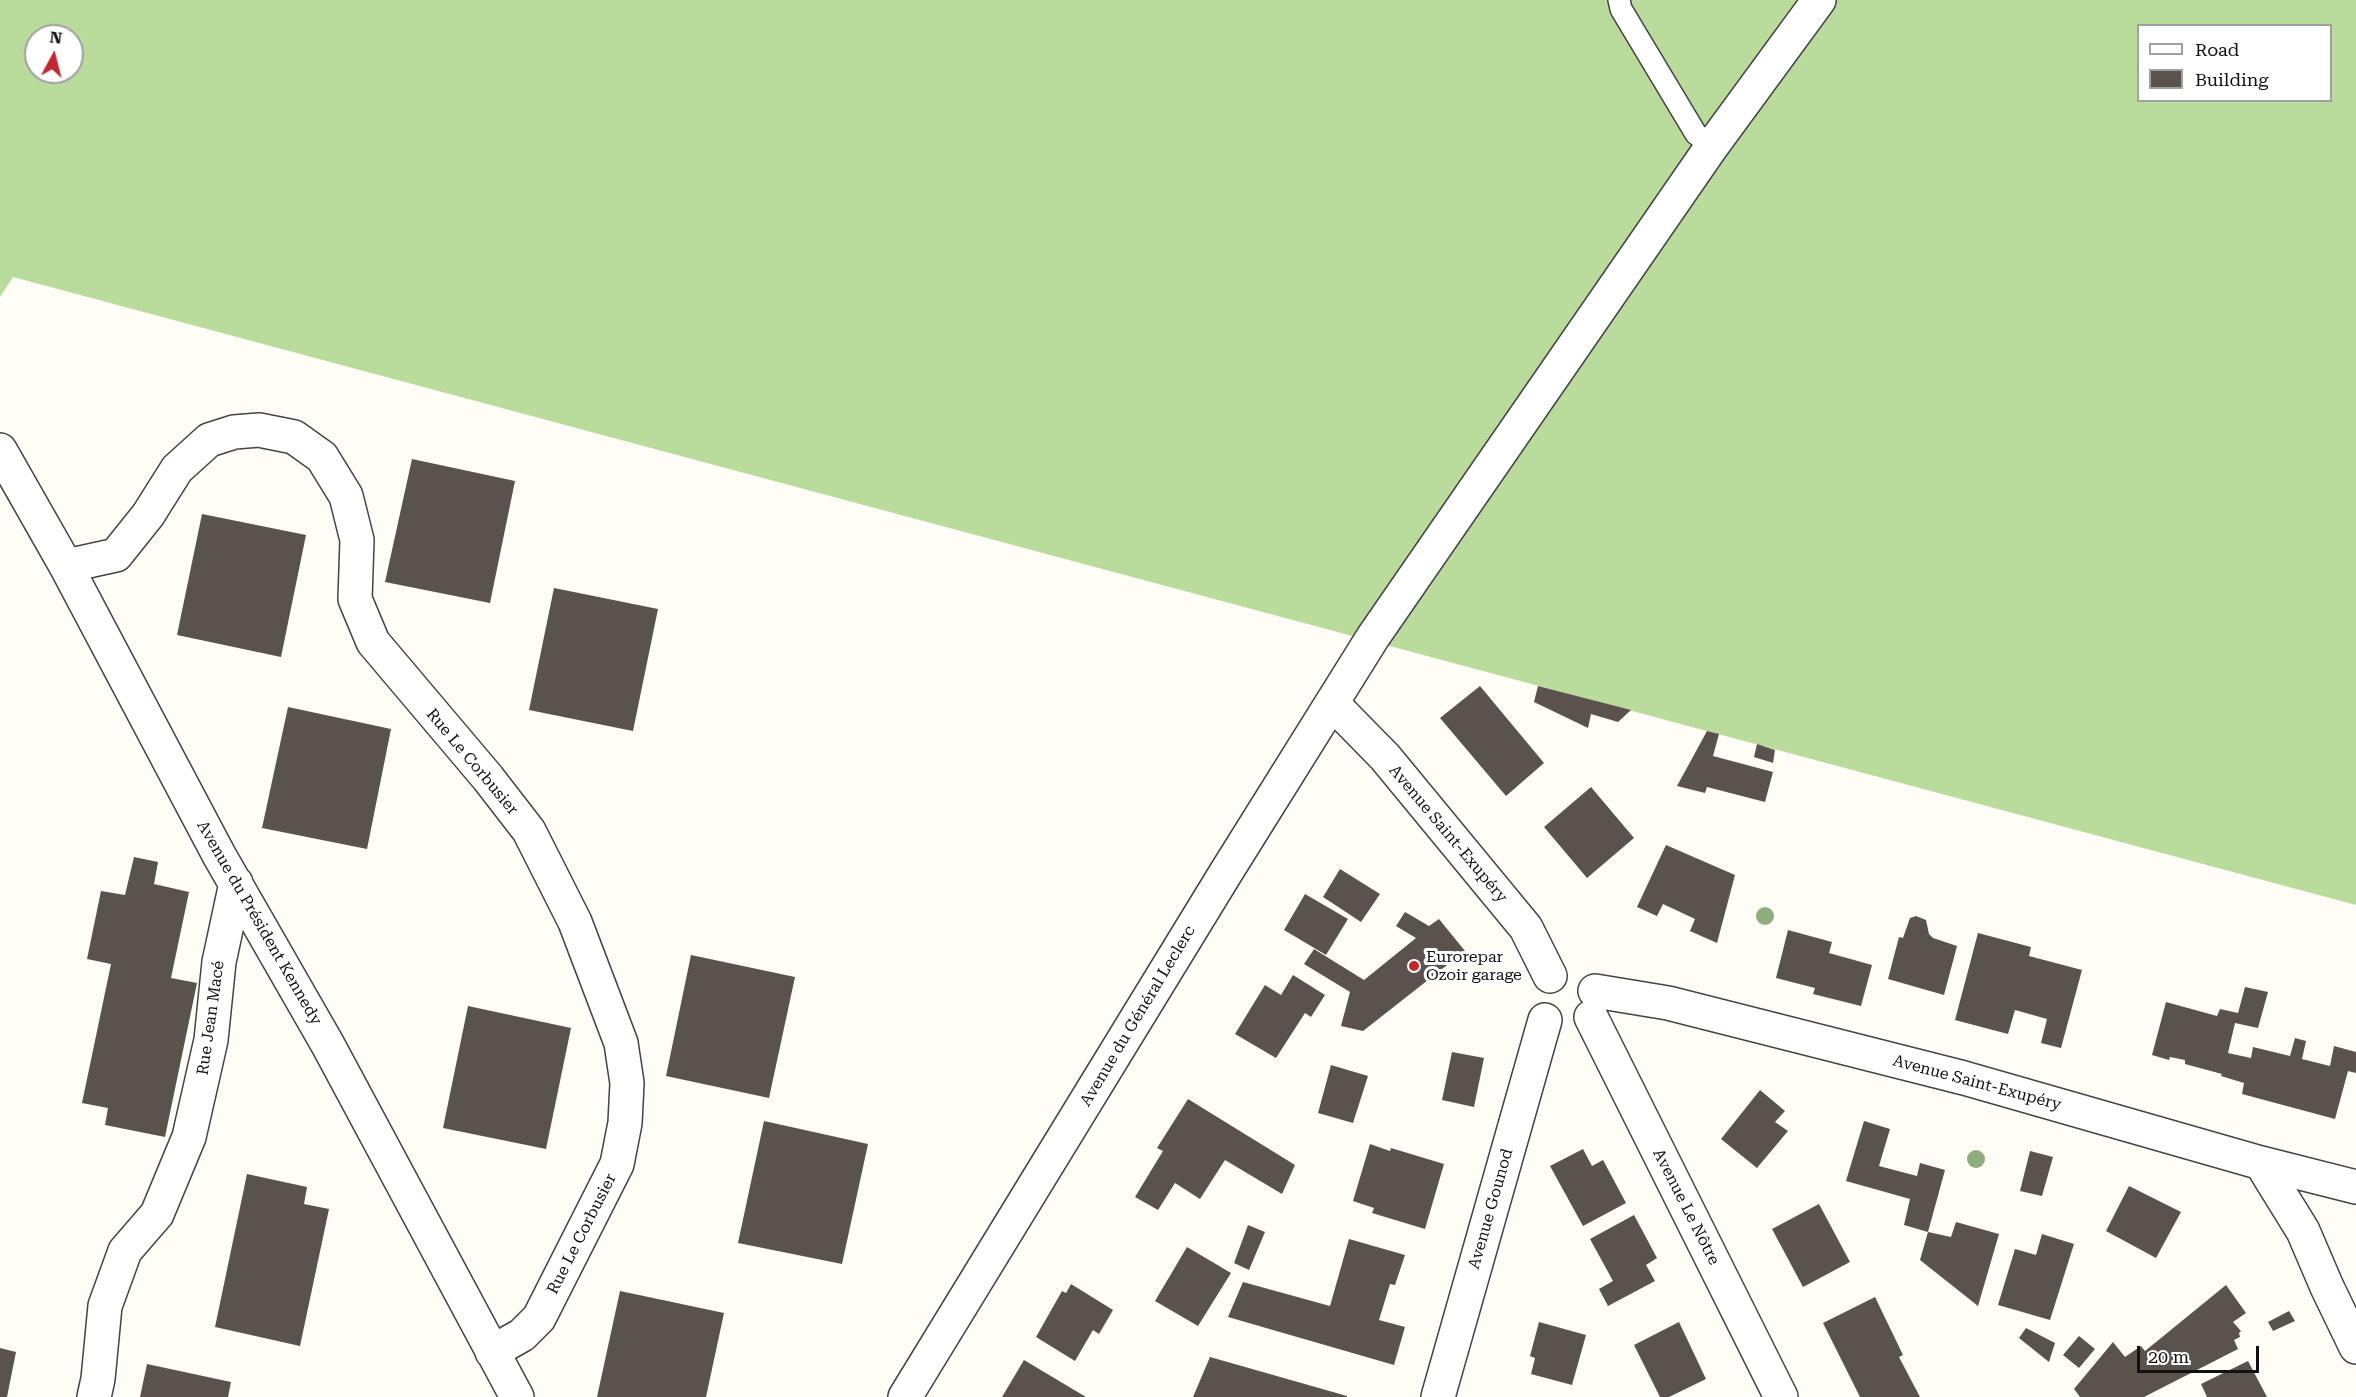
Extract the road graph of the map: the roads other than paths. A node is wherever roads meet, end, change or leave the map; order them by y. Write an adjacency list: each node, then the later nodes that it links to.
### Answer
1 (1619, 0): 3 (lane)
2 (1819, 0): 3 (street, Avenue du Général Leclerc)
3 (1712, 146): 6 (street, Avenue du Général Leclerc)
4 (0, 450): 5 (street, Avenue du Président Kennedy)
5 (66, 566): 7 (street, Avenue du Président Kennedy); 14 (street, Rue Le Corbusier)
6 (1332, 703): 8 (street, Avenue Saint-Exupéry); 17 (street, Avenue du Général Leclerc)
7 (236, 883): 14 (street, Avenue du Président Kennedy); 15 (street, Rue Jean Macé)
8 (1550, 976): 9 (street); 10 (street)
9 (1593, 1004): 10 (street); 11 (street, Avenue Saint-Exupéry); 19 (street, Avenue Le Nôtre)
10 (1545, 1020): 18 (street, Avenue Gounod)
11 (2261, 1162): 12 (street, Avenue Saint-Exupéry); 13 (street)
12 (2356, 1187)
13 (2356, 1347)
14 (492, 1352): 16 (street, Avenue du Président Kennedy)
15 (94, 1397)
16 (517, 1397)
17 (905, 1397)
18 (1438, 1397)
19 (1781, 1397)

